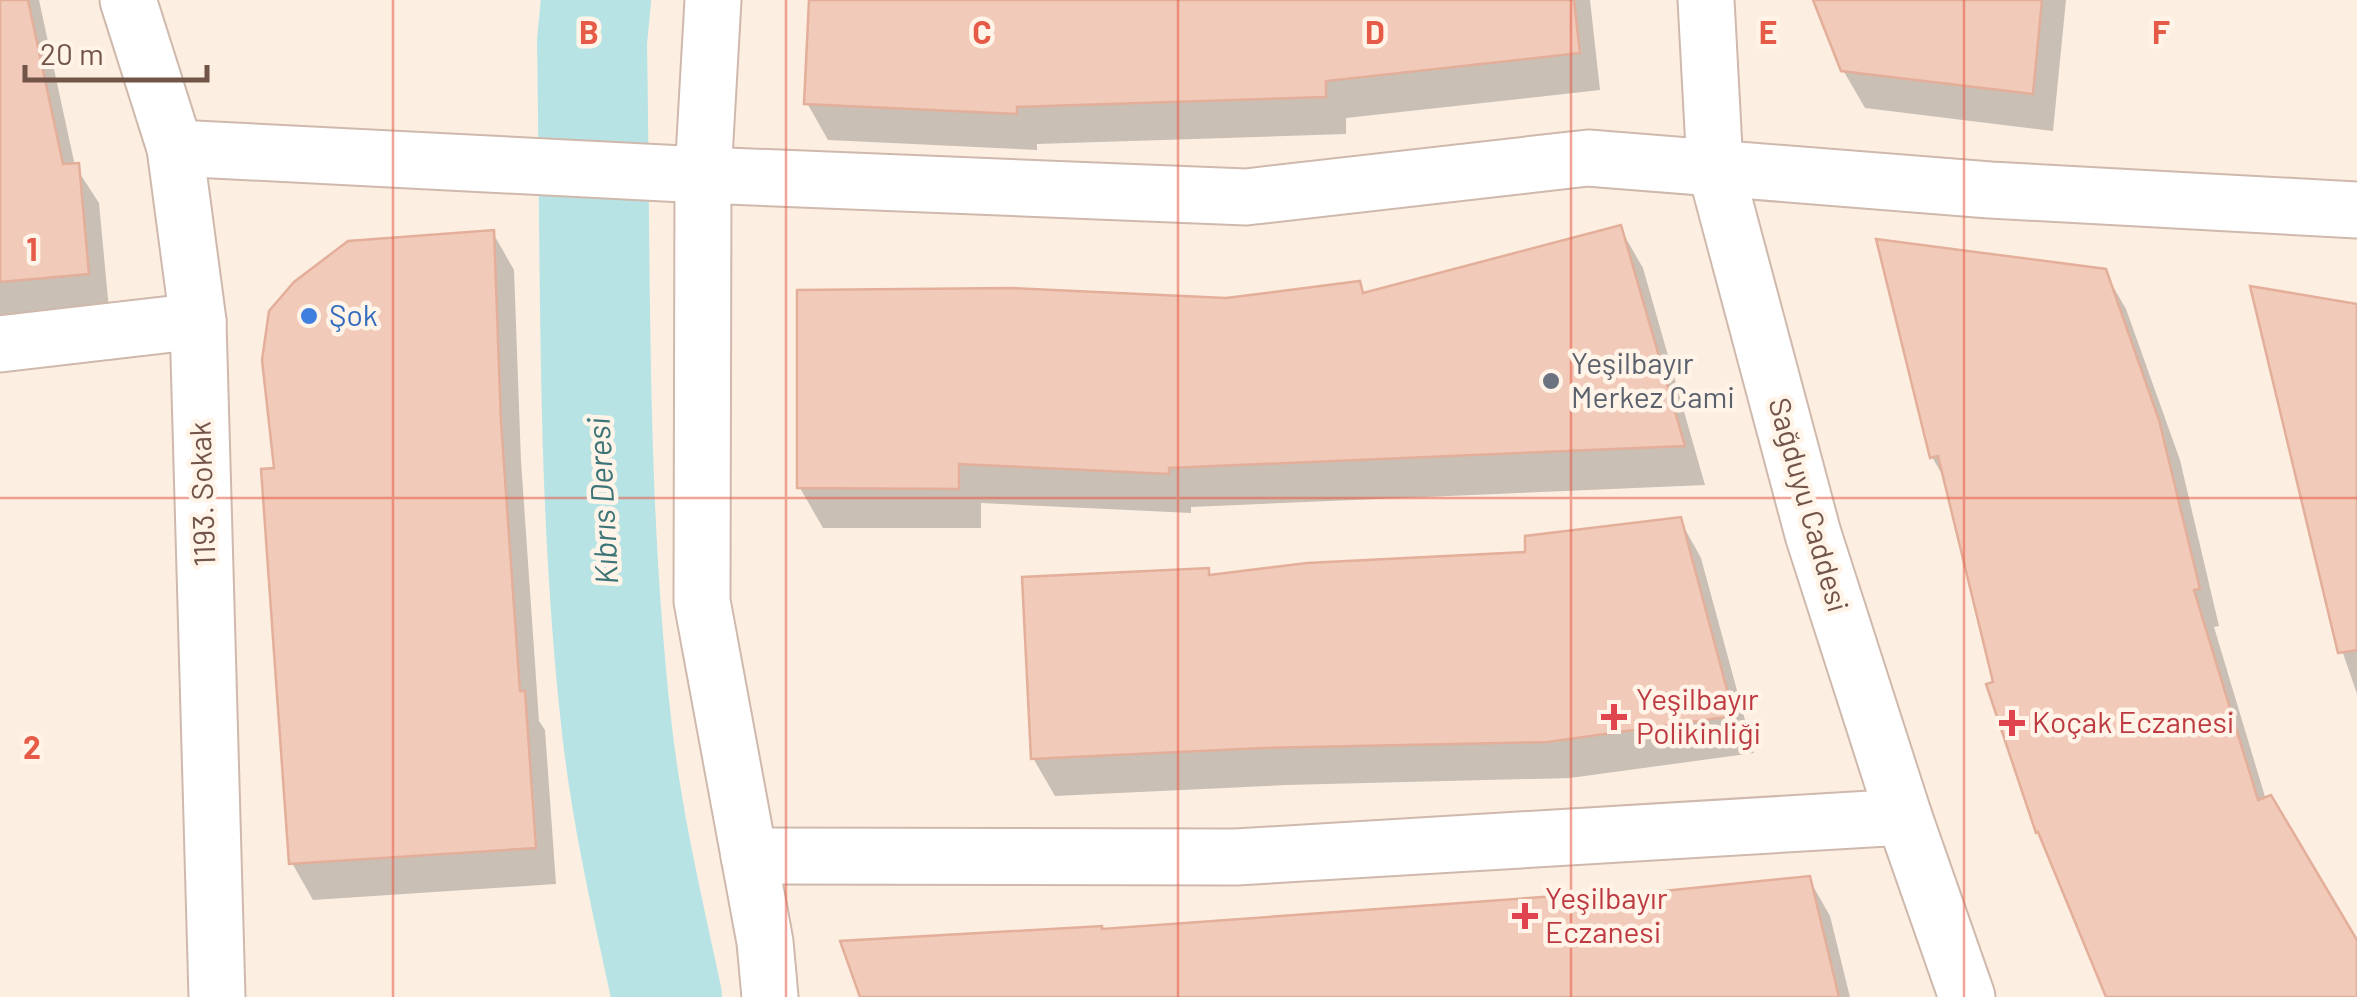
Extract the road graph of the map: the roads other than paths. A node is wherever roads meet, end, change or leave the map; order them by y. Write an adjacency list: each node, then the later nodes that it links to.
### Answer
1 (128, 0): 4 (street, 1193. Sokak)
2 (713, 0): 6 (street)
3 (1706, 0): 5 (street, Sağduyu Caddesi)
4 (175, 148): 6 (street); 8 (street, 1193. Sokak)
5 (1715, 168): 6 (street); 7 (street); 10 (street, Sağduyu Caddesi)
6 (703, 175): 11 (street)
7 (2357, 210)
8 (198, 321): 9 (street); 12 (street, 1193. Sokak)
9 (0, 344)
10 (1904, 817): 11 (street); 14 (street, Sağduyu Caddesi)
11 (749, 856): 13 (street)
12 (217, 997)
13 (770, 997)
14 (1967, 997)

